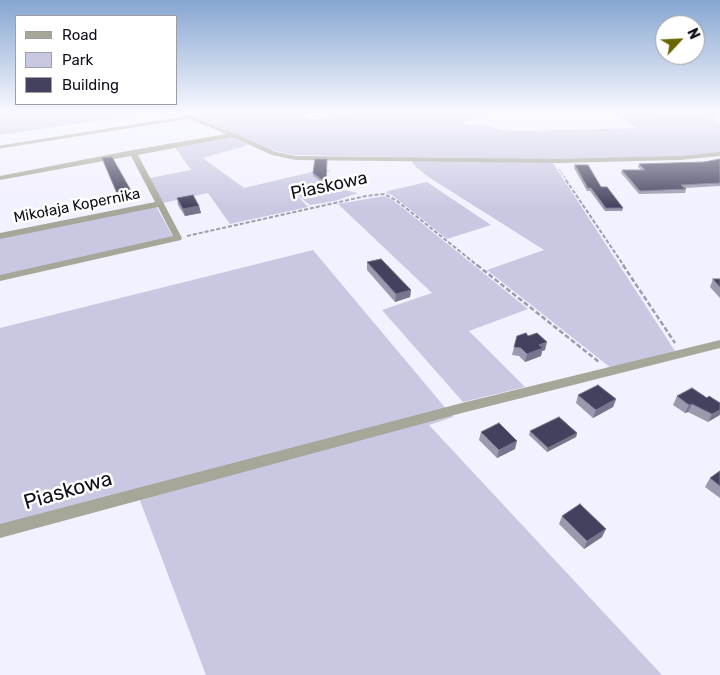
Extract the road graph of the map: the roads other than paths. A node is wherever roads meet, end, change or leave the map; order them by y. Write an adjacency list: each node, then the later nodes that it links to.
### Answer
1 (16, 144): 4 (lane)
2 (177, 144): 5 (street)
3 (253, 144): 6 (street)
4 (0, 147)
5 (133, 152): 7 (street); 8 (street)
6 (720, 154)
7 (0, 178)
8 (160, 204): 9 (street, Mikołaja Kopernika); 10 (street)
9 (0, 236)
10 (0, 278)
11 (720, 344): 12 (street, Piaskowa)
12 (0, 532)

